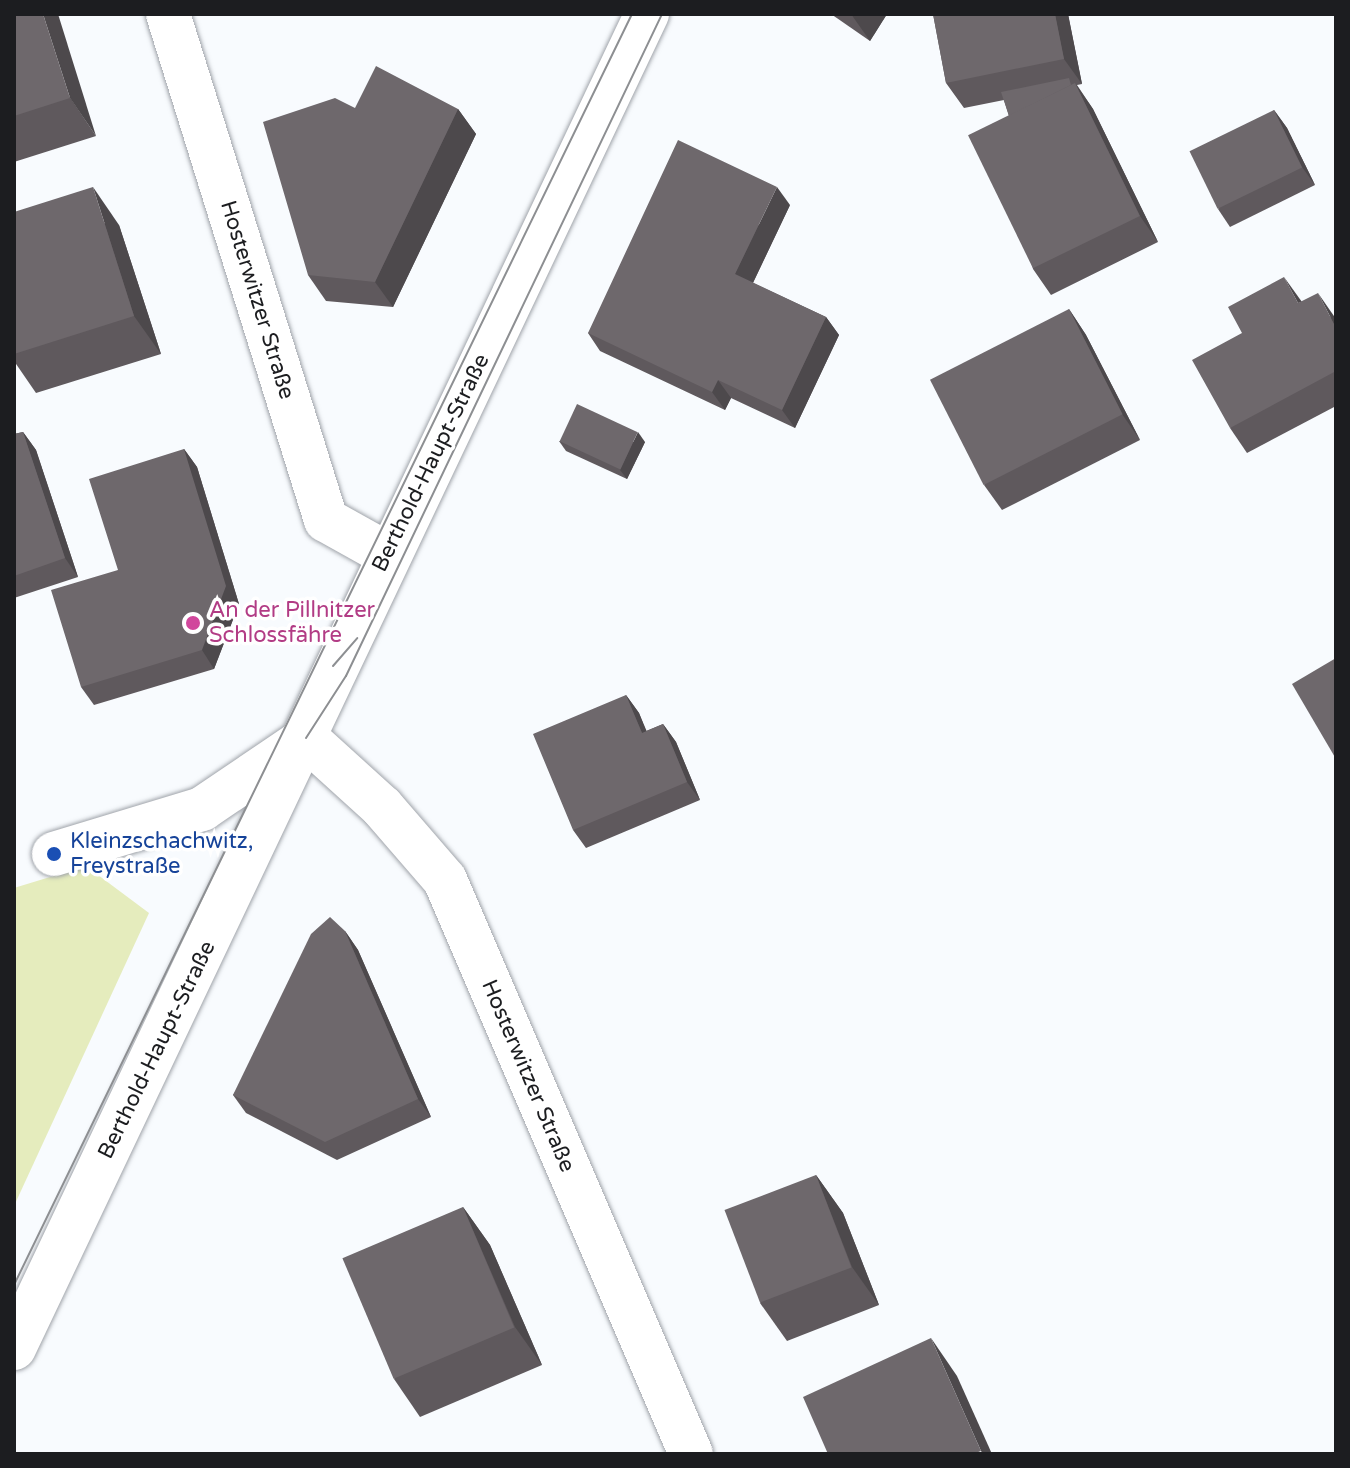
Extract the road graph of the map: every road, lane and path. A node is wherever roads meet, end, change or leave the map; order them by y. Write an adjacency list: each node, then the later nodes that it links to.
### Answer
1 (168, 14): 3 (street, Hosterwitzer Straße)
2 (647, 14): 3 (street, Berthold-Haupt-Straße)
3 (387, 554): 4 (street, Berthold-Haupt-Straße)
4 (306, 738): 5 (street); 6 (street, Berthold-Haupt-Straße); 7 (street, Hosterwitzer Straße)
5 (54, 854)
6 (14, 1348)
7 (691, 1454)

